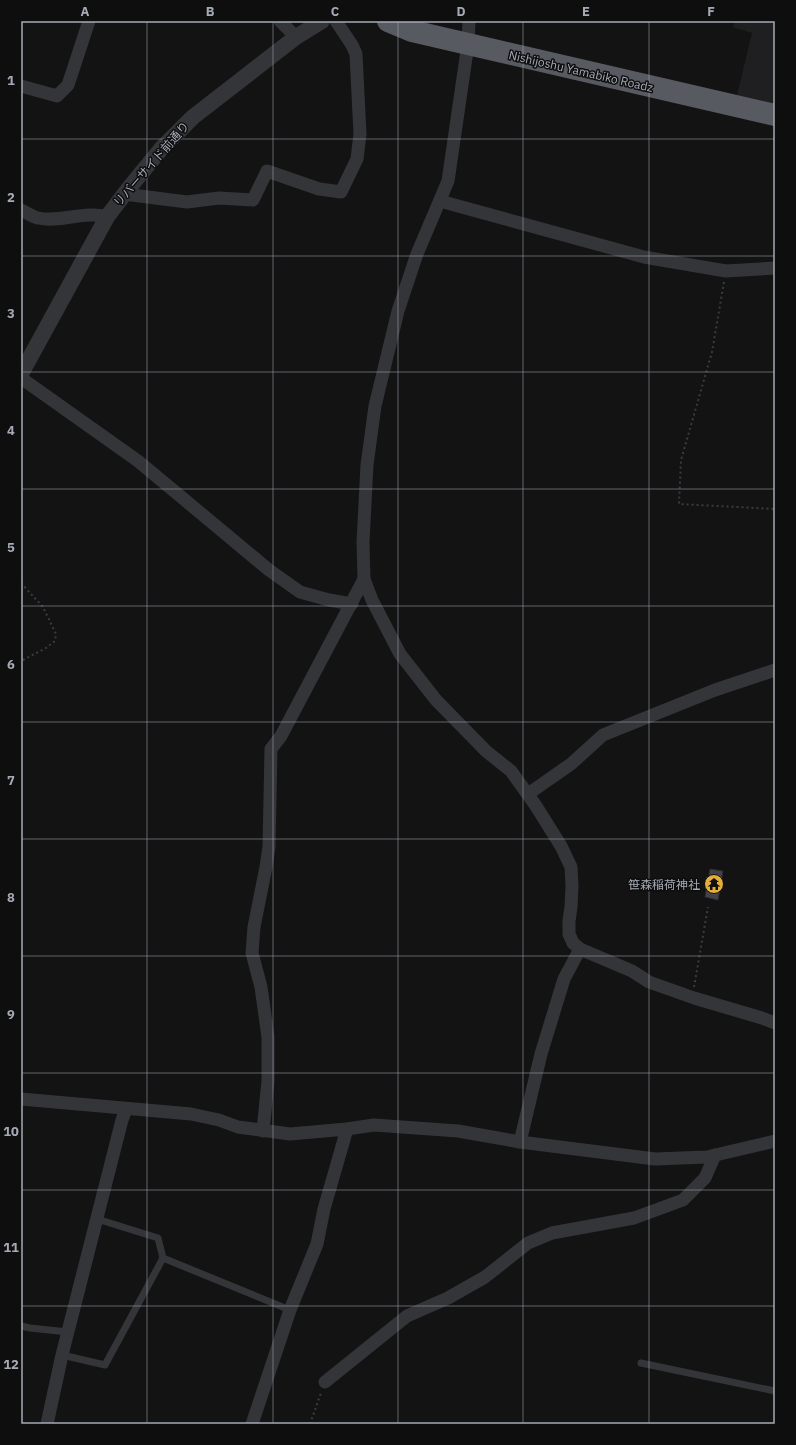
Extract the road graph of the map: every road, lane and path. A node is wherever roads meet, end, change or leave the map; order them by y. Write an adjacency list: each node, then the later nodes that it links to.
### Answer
1 (89, 21): 9 (street)
2 (280, 21): 7 (street)
3 (322, 21): 7 (street, リバーサイド前通り)
4 (336, 21): 11 (street)
5 (388, 21): 8 (highway, Nishijoshu Yamabiko Roadz)
6 (469, 21): 8 (street)
7 (296, 37): 11 (street, リバーサイド前通り)
8 (468, 44): 10 (highway, Nishijoshu Yamabiko Roadz); 12 (street)
9 (21, 86)
10 (775, 115)
11 (124, 194): 14 (street, リバーサイド前通り)
12 (440, 201): 16 (street); 20 (street)
13 (21, 210): 14 (street)
14 (107, 217): 17 (street, リバーサイド前通り)
15 (775, 268): 16 (street)
16 (726, 271): 19 (path)
17 (21, 374)
18 (21, 378): 22 (street)
19 (775, 509)
20 (364, 579): 22 (street); 25 (street)
21 (21, 583): 23 (path)
22 (352, 604): 33 (street)
23 (21, 661)
24 (775, 670): 25 (street)
25 (528, 794): 27 (street)
26 (708, 907): 28 (path)
27 (580, 949): 28 (street); 35 (street)
28 (692, 998): 29 (street)
29 (775, 1023)
30 (21, 1099): 31 (street)
31 (126, 1109): 33 (street); 37 (street)
32 (347, 1129): 33 (street); 35 (street); 39 (street)
33 (263, 1131)
34 (775, 1141): 36 (street)
35 (520, 1142): 36 (street)
36 (715, 1155): 44 (street)
37 (97, 1219): 38 (lane); 41 (street)
38 (163, 1258): 39 (lane); 42 (lane)
39 (290, 1310): 47 (street)
40 (21, 1326): 41 (lane)
41 (68, 1332): 42 (street)
42 (62, 1355): 46 (street)
43 (641, 1363): 45 (lane)
44 (325, 1382): 48 (path)
45 (775, 1391)
46 (48, 1424)
47 (252, 1424)
48 (310, 1424)

